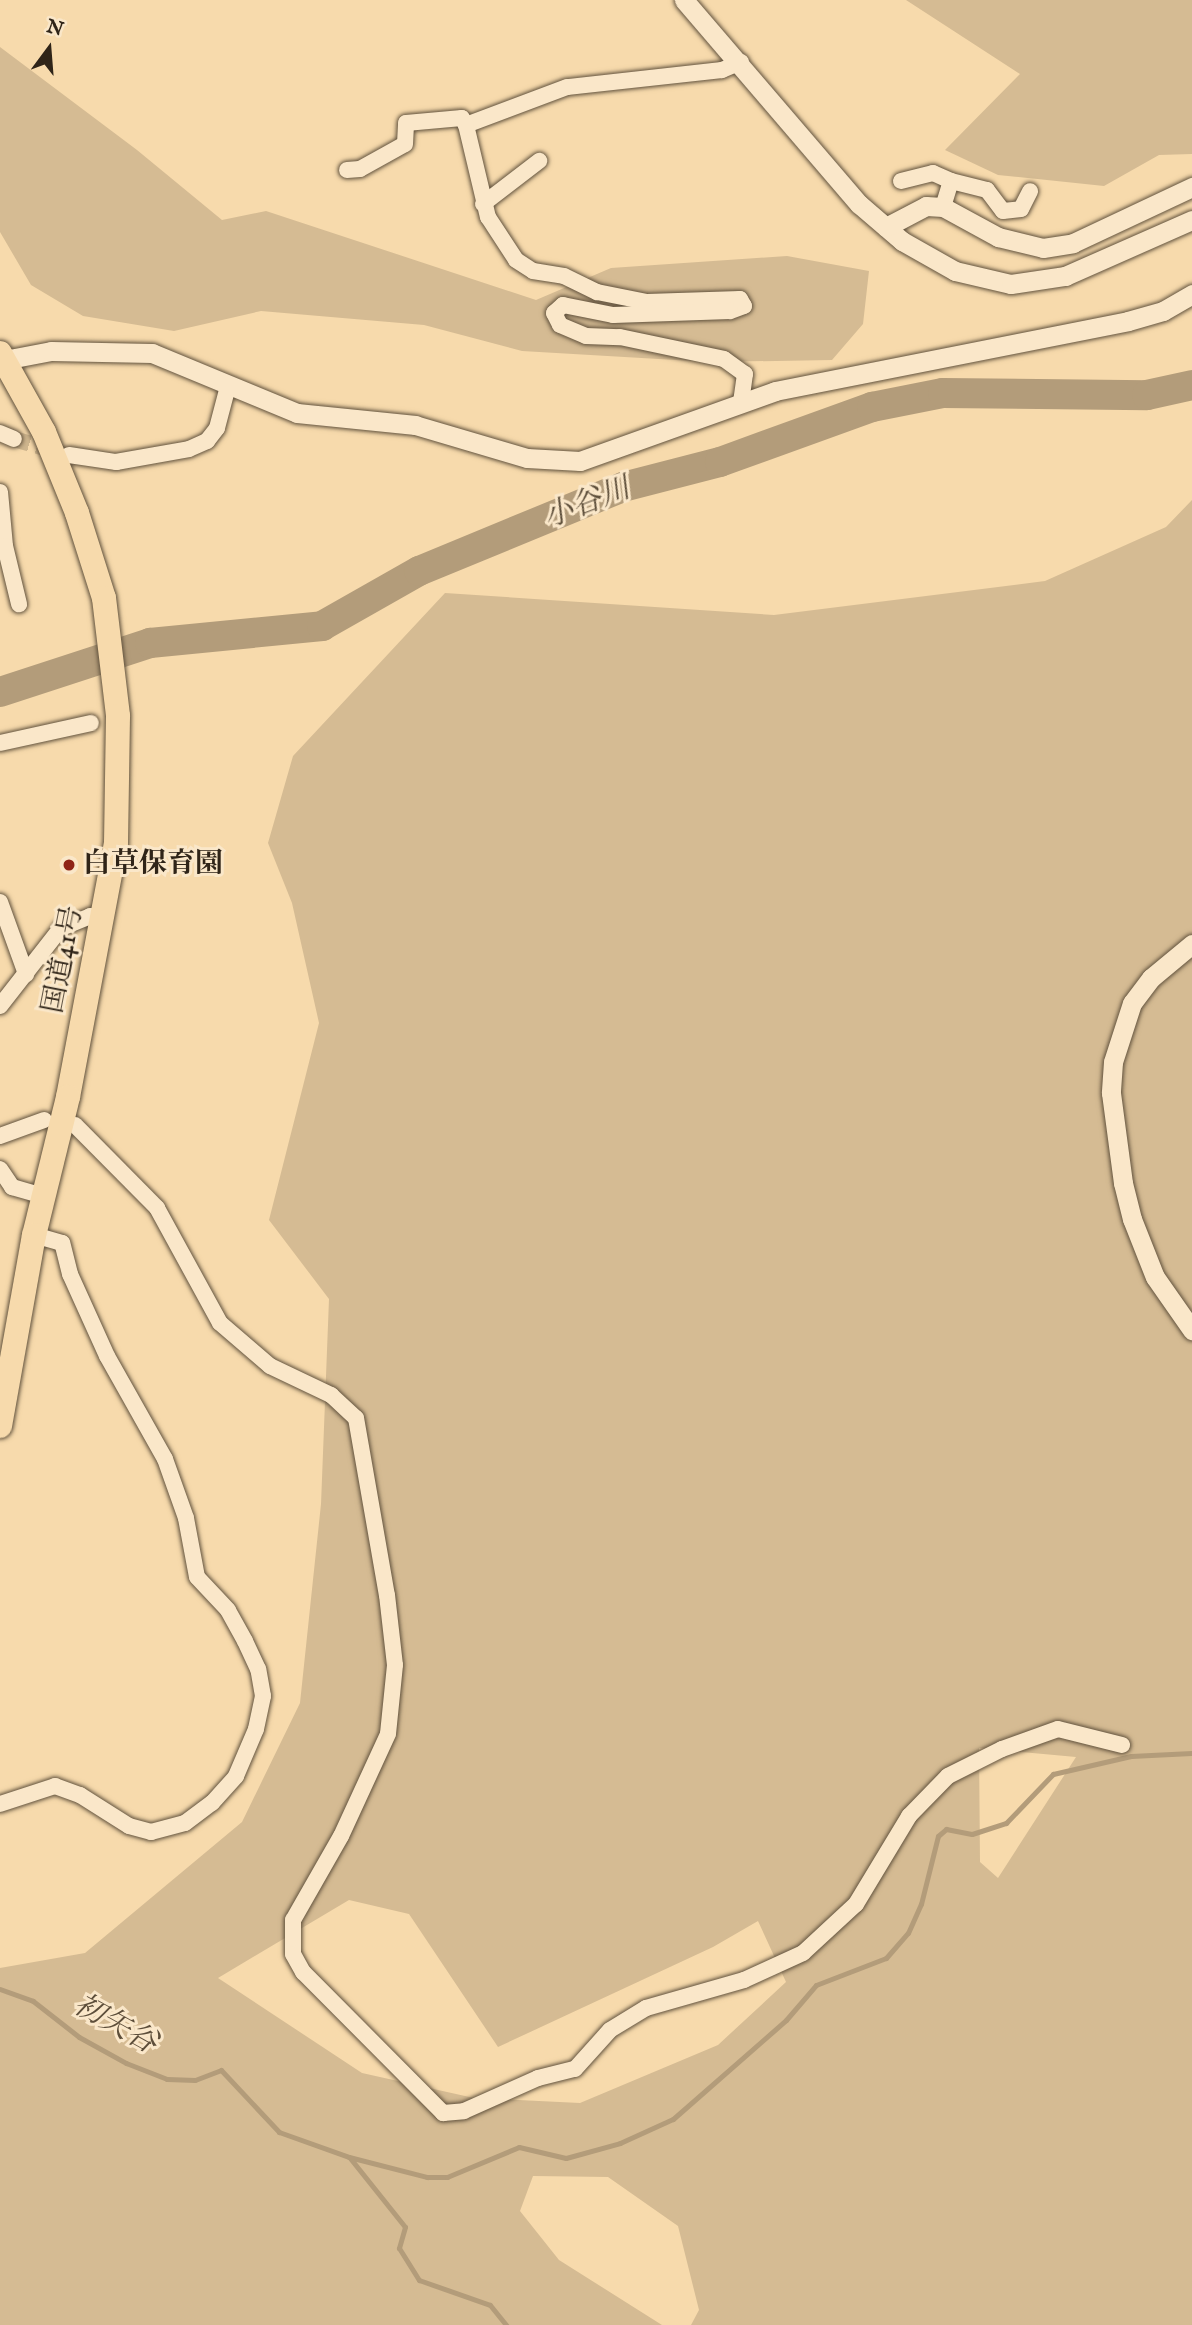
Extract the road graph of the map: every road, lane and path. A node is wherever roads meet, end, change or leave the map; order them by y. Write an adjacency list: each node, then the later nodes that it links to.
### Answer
1 (684, 0): 2 (street)
2 (741, 62): 3 (street); 13 (street)
3 (466, 125): 5 (street); 10 (street)
4 (539, 161): 10 (street)
5 (347, 170)
6 (901, 181): 7 (street)
7 (951, 181): 9 (street); 11 (street)
8 (1192, 187): 11 (street)
9 (1030, 191)
10 (483, 204): 17 (street)
11 (943, 208): 13 (street)
12 (1192, 220): 13 (street)
13 (886, 227)
14 (1192, 294): 17 (street)
15 (2, 357): 16 (street); 24 (highway, 国道41号)
16 (228, 386): 17 (street); 18 (street)
17 (741, 402)
18 (69, 455)
19 (0, 492): 20 (street)
20 (19, 604)
21 (91, 723): 22 (street)
22 (0, 743)
23 (0, 902): 26 (street)
24 (103, 917): 26 (street); 32 (highway, 国道41号)
25 (1192, 944): 34 (street)
26 (26, 974): 27 (street)
27 (0, 1006)
28 (44, 1120): 30 (street)
29 (75, 1125): 36 (street)
30 (0, 1136)
31 (0, 1169): 32 (street)
32 (44, 1196): 33 (highway, 国道41号)
33 (34, 1235): 35 (highway, 国道41号); 37 (street)
34 (1192, 1330)
35 (0, 1426)
36 (1122, 1745)
37 (0, 1804)

